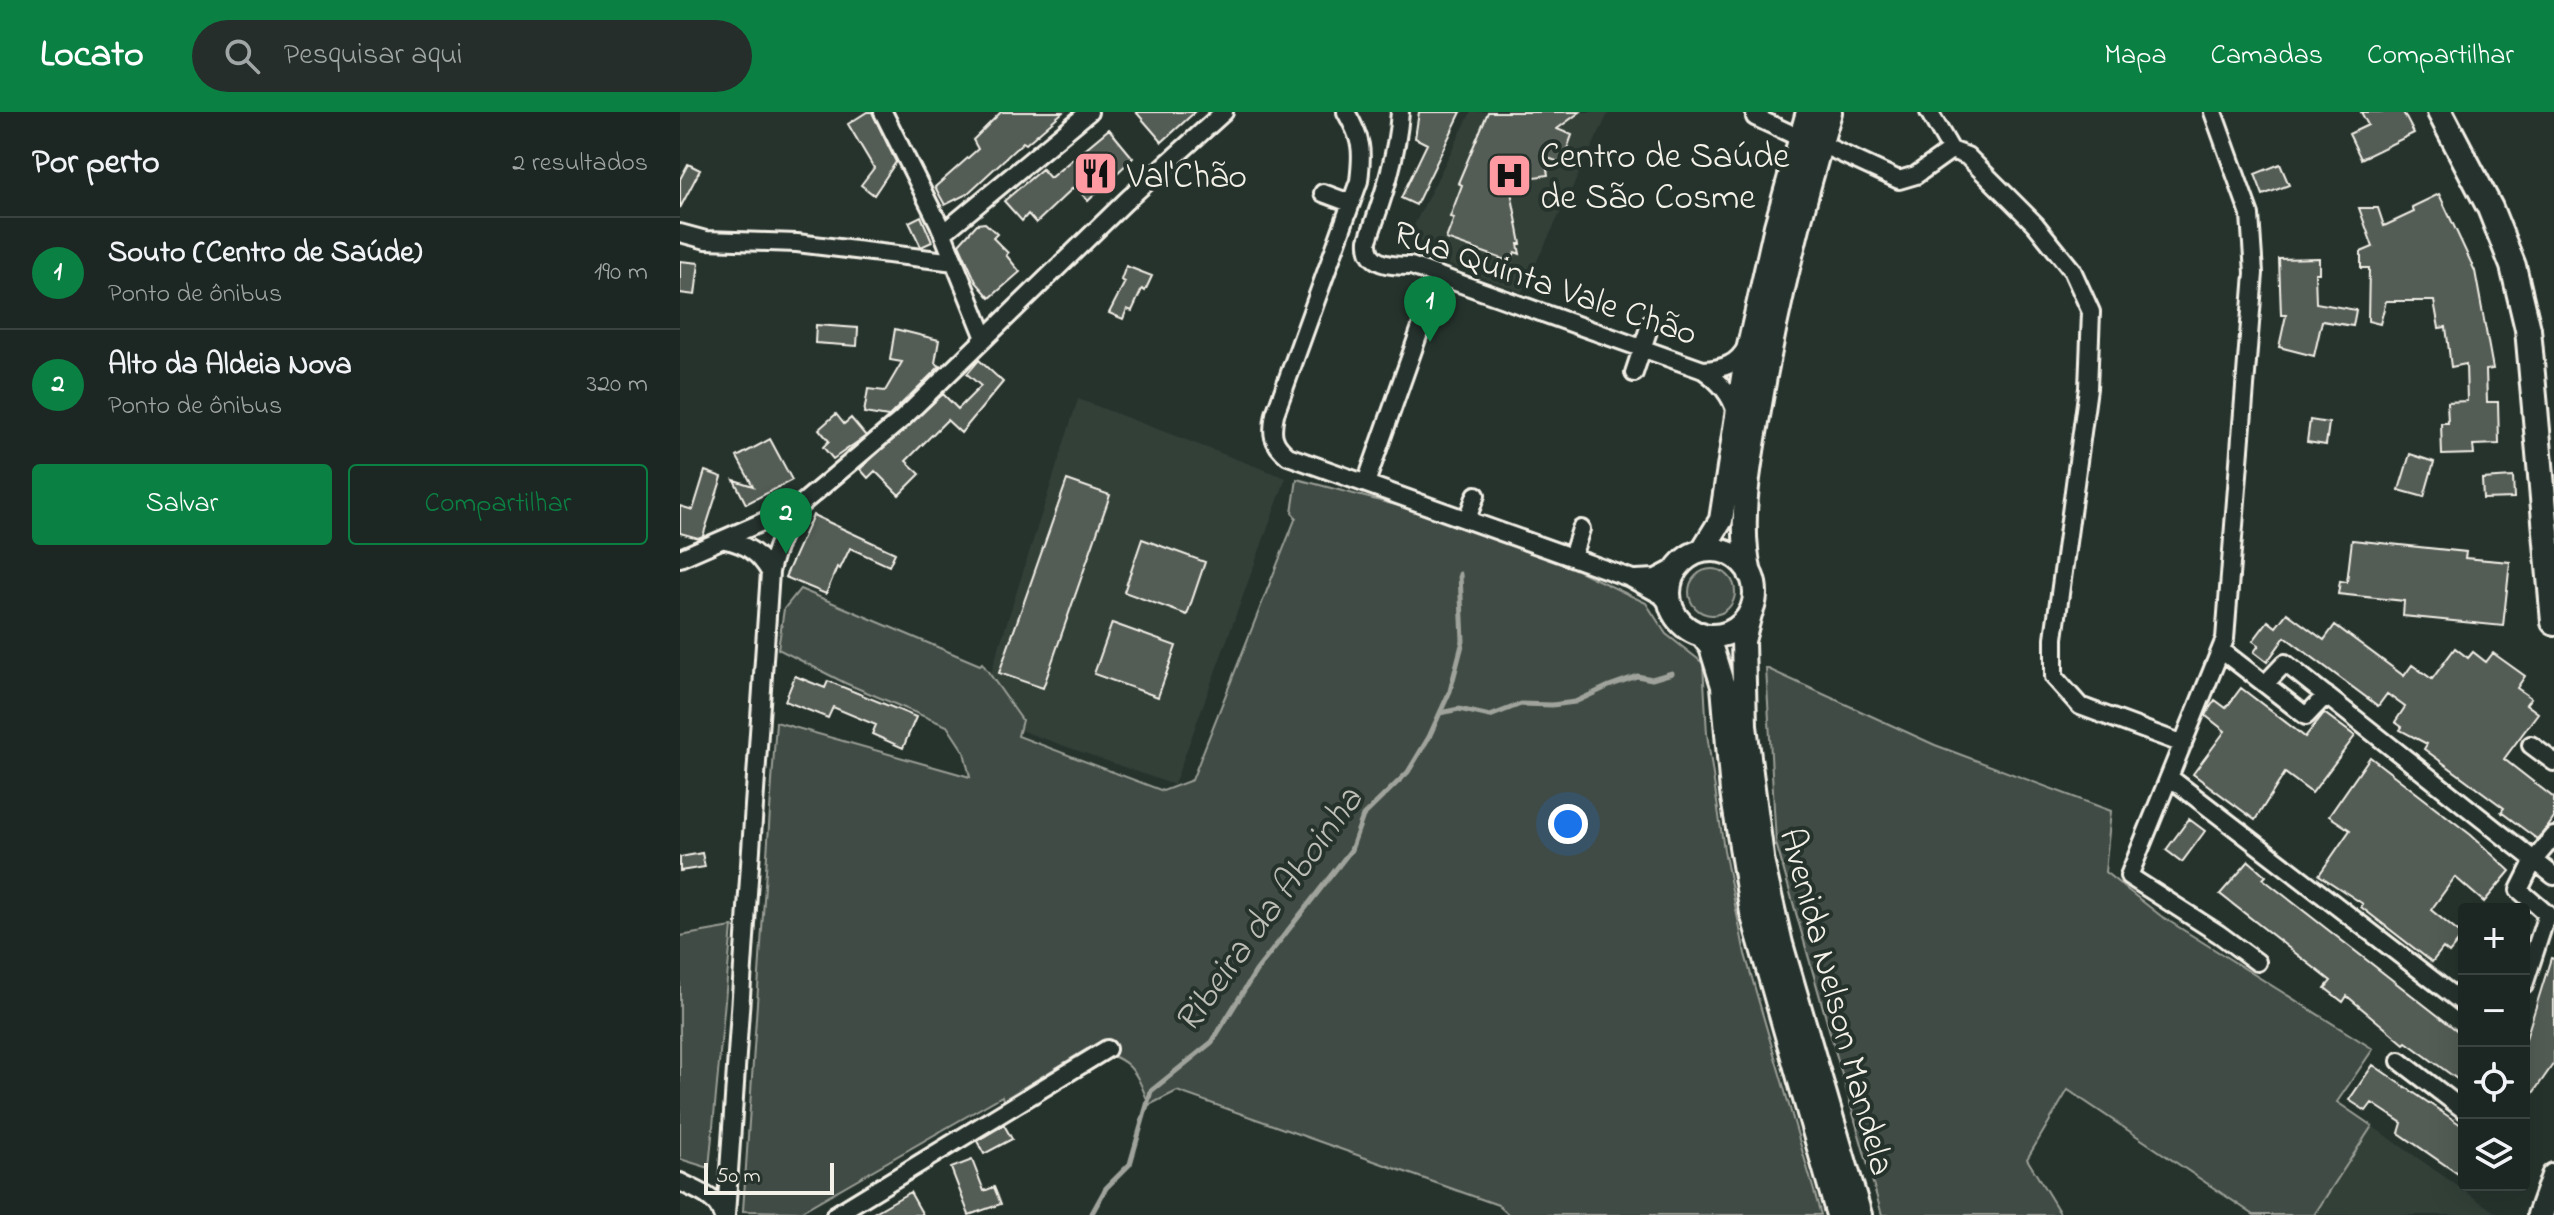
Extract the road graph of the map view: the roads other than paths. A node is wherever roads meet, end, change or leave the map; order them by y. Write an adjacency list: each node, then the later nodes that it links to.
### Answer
1 (883, 112): 17 (street)
2 (1089, 112): 17 (street)
3 (1224, 112): 21 (street)
4 (1346, 112): 15 (street)
5 (1400, 112): 19 (street, Rua Quinta Vale Chão)
6 (1808, 112): 12 (main road)
7 (1830, 112): 12 (main road)
8 (1929, 112): 13 (street)
9 (2213, 112): 44 (street)
10 (2440, 112): 42 (main road)
11 (1755, 117): 12 (street)
12 (1810, 141): 13 (street); 22 (main road); 38 (main road)
13 (1951, 150): 47 (street)
14 (1323, 193): 15 (street)
15 (1350, 203): 27 (street)
16 (680, 233): 18 (street)
17 (943, 233): 18 (street)
18 (955, 262): 21 (street)
19 (1439, 276): 23 (street, Rua Quinta Vale Chão); 27 (street)
20 (1651, 322): 23 (street)
21 (985, 338): 29 (street)
22 (1750, 343): 24 (street, Rua Quinta Vale Chão); 26 (main road)
23 (1642, 349): 24 (street, Rua Quinta Vale Chão); 25 (street)
24 (1703, 370): 26 (street, Rua Quinta Vale Chão)
25 (1634, 373)
26 (1737, 414): 33 (main road)
27 (1366, 483): 30 (street)
28 (1476, 495): 30 (street)
29 (799, 506): 32 (street); 37 (street)
30 (1467, 519): 34 (street)
31 (1581, 529): 34 (street)
32 (725, 540): 35 (street); 37 (street)
33 (1702, 551): 36 (main road); 38 (main road)
34 (1572, 557): 39 (street)
35 (680, 558)
36 (1679, 566): 39 (street); 40 (main road)
37 (770, 572): 61 (street)
38 (1750, 574): 41 (main road)
39 (1630, 578): 40 (street)
40 (1671, 606): 43 (main road)
41 (1750, 614): 43 (main road); 67 (main road, Avenida Nelson Mandela)
42 (2554, 622)
43 (1701, 634): 66 (main road, Avenida Nelson Mandela)
44 (2221, 650): 45 (street); 47 (street)
45 (2265, 684): 46 (street); 46 (street)
46 (2326, 695): 52 (street)
47 (2183, 744): 50 (street)
48 (2531, 745): 49 (street)
49 (2554, 762)
50 (2169, 777): 55 (street); 57 (street)
51 (2554, 836): 52 (street)
52 (2534, 860): 53 (street); 54 (street)
53 (2554, 876)
54 (2551, 909): 56 (street)
55 (2257, 962)
56 (2528, 975)
57 (2458, 999)
58 (1107, 1049): 65 (street)
59 (2400, 1061): 60 (street)
60 (2458, 1105)
61 (728, 1168): 63 (street); 64 (street)
62 (2554, 1176): 68 (main road)
63 (684, 1185): 64 (street)
64 (724, 1215)
65 (835, 1215)
66 (1838, 1215)
67 (1860, 1215)
68 (2540, 1215)

